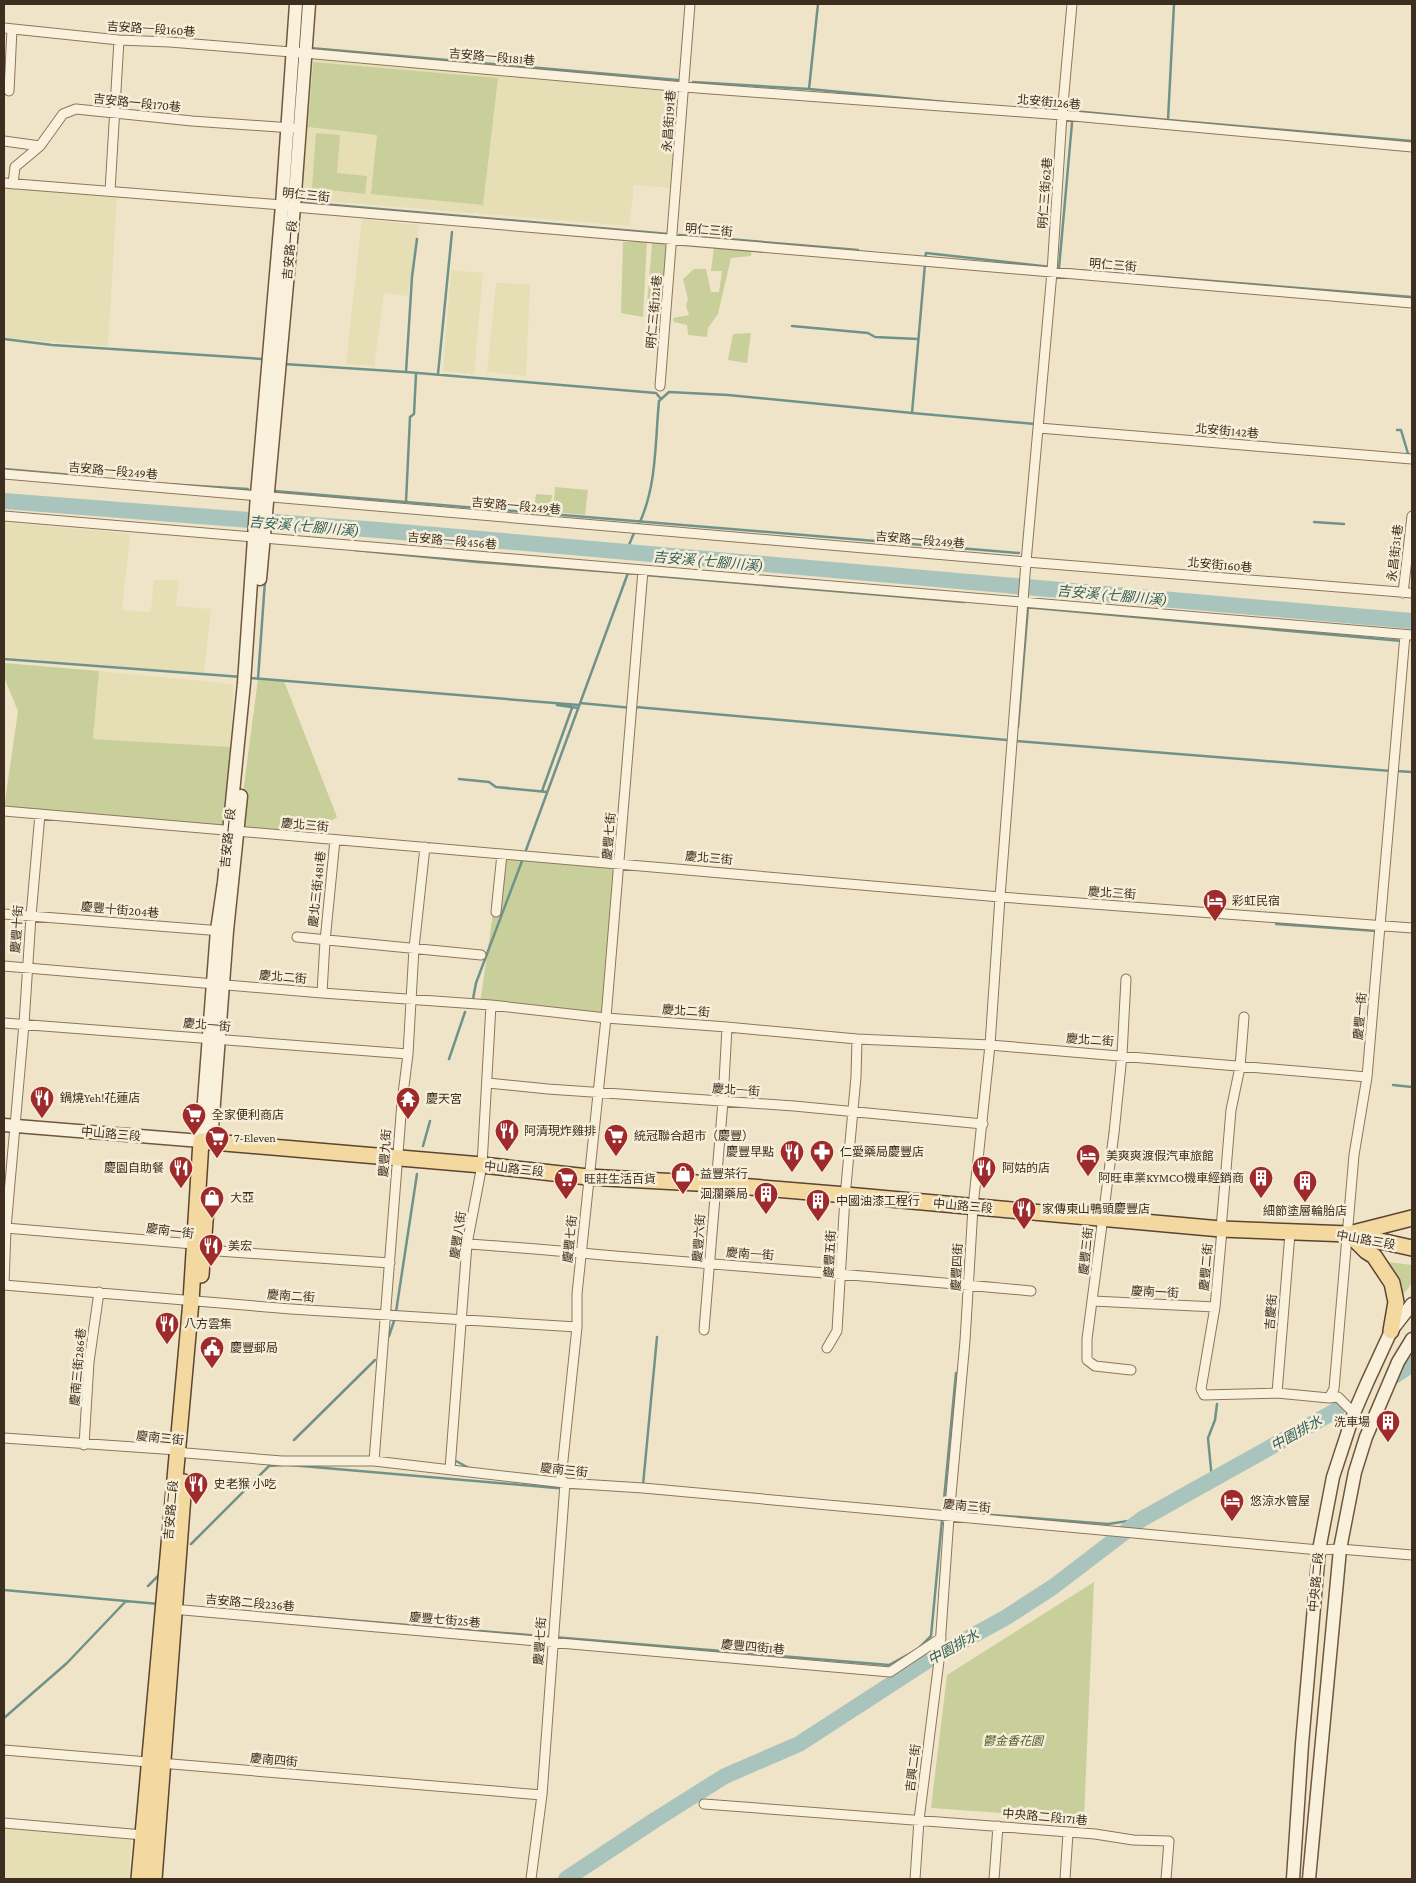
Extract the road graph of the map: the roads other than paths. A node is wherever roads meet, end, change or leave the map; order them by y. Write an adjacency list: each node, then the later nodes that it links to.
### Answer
1 (296, 4): 7 (street, 吉安路一段)
2 (309, 4): 7 (street, 吉安路一段)
3 (690, 4): 8 (street, 永昌街191巷)
4 (1072, 4): 11 (street, 明仁三街62巷)
5 (8, 28): 6 (street, 吉安路一段160巷); 9 (street)
6 (119, 40): 7 (street, 吉安路一段160巷); 10 (street)
7 (298, 52): 8 (street, 吉安路一段181巷); 12 (street, 吉安路一段)
8 (684, 87): 11 (street, 北安街126巷); 19 (street, 永昌街191巷)
9 (8, 90)
10 (115, 112): 12 (street, 吉安路一段170巷); 14 (street, 吉安路一段170巷); 17 (street)
11 (1062, 115): 15 (street, 北安街126巷); 20 (street, 明仁三街62巷)
12 (293, 128): 18 (street, 吉安路一段)
13 (4, 141): 14 (street)
14 (40, 146): 16 (street, 吉安路一段170巷)
15 (1412, 147)
16 (9, 184): 17 (street, 明仁三街)
17 (110, 191): 18 (street, 明仁三街)
18 (288, 206): 19 (street, 明仁三街); 26 (street, 吉安路一段)
19 (672, 239): 20 (street, 明仁三街); 22 (street, 明仁三街121巷)
20 (1053, 268): 21 (street, 明仁三街); 23 (street, 明仁三街62巷)
21 (1412, 303)
22 (660, 386)
23 (1039, 428): 24 (street, 北安街142巷); 30 (street, 明仁三街62巷)
24 (1412, 458)
25 (4, 474): 26 (street, 吉安路一段249巷)
26 (262, 496): 29 (street, 吉安路一段); 30 (street, 吉安路一段249巷)
27 (4, 516): 29 (street, 吉安路一段456巷)
28 (1412, 516): 32 (street, 永昌街31巷)
29 (259, 536): 31 (street, 吉安路一段456巷); 37 (street, 吉安路一段)
30 (1026, 562): 32 (street, 北安街160巷); 33 (street, 明仁三街62巷)
31 (643, 570): 33 (street, 吉安路一段456巷); 41 (street, 慶豐七街)
32 (1408, 593)
33 (1024, 601): 34 (street, 吉安路一段456巷); 42 (street, 慶豐四街)
34 (1409, 635): 46 (street, 慶豐一街)
35 (4, 811): 36 (street, 慶北三街)
36 (40, 814): 37 (street, 慶北三街); 45 (street, 慶豐十街)
37 (233, 830): 38 (street, 慶北三街); 48 (street, 吉安路一段)
38 (335, 840): 39 (street, 慶北三街); 50 (street, 慶北三街481巷)
39 (425, 848): 40 (street, 慶北三街); 51 (street, 慶豐九街)
40 (502, 854): 41 (street, 慶北三街); 43 (street)
41 (619, 863): 42 (street, 慶北三街); 61 (street, 慶豐七街)
42 (1000, 897): 46 (street, 慶北三街); 67 (street, 慶豐四街)
43 (496, 912)
44 (4, 914): 45 (street, 慶豐十街204巷)
45 (30, 916): 48 (street, 慶豐十街204巷); 54 (street, 慶豐十街)
46 (1381, 925): 47 (street, 慶北三街); 71 (street, 慶豐一街)
47 (1412, 928)
48 (217, 930): 56 (street, 吉安路一段)
49 (297, 937): 50 (street)
50 (325, 941): 51 (street); 57 (street, 慶北三街481巷)
51 (414, 948): 52 (street); 58 (street, 慶豐九街)
52 (481, 955)
53 (4, 966): 54 (street, 慶北二街)
54 (27, 968): 56 (street, 慶北二街); 63 (street, 慶豐十街)
55 (1126, 978): 69 (street, 慶豐三街)
56 (218, 984): 57 (street, 慶北二街); 65 (street, 吉安路一段)
57 (322, 993): 58 (street, 慶北二街)
58 (412, 1000): 59 (street, 慶北二街); 68 (street, 慶豐九街)
59 (491, 1005): 61 (street, 慶北二街); 72 (street, 慶豐八街)
60 (1244, 1017): 70 (street, 慶豐二街)
61 (606, 1018): 64 (street, 慶北二街); 73 (street, 慶豐七街)
62 (4, 1023): 63 (street, 慶北一街)
63 (24, 1024): 65 (street, 慶北一街); 77 (street, 慶豐十街)
64 (727, 1027): 66 (street, 慶北二街); 74 (street, 慶豐六街)
65 (214, 1038): 68 (street, 慶北一街); 78 (street, 吉安路一段)
66 (857, 1039): 67 (street, 慶北二街); 75 (street, 慶豐五街)
67 (990, 1045): 69 (street, 慶北二街); 76 (street, 慶豐四街)
68 (408, 1054): 79 (street, 慶豐九街)
69 (1122, 1055): 70 (street, 慶北二街); 85 (street, 慶豐三街)
70 (1240, 1067): 71 (street, 慶北二街); 88 (street, 慶豐二街)
71 (1367, 1077): 90 (street, 慶豐一街)
72 (488, 1083): 73 (street, 慶北一街); 80 (street, 慶豐八街)
73 (599, 1092): 74 (street, 慶北一街); 81 (street, 慶豐七街)
74 (723, 1102): 75 (street, 慶北一街); 82 (street, 慶豐六街)
75 (853, 1111): 76 (street, 慶北一街); 83 (street, 慶豐五街)
76 (983, 1124): 84 (street, 慶豐四街)
77 (10, 1125): 78 (street, 中山路三段); 87 (street, 慶豐十街)
78 (206, 1142): 79 (main road, 中山路三段); 92 (main road, 吉安路二段)
79 (397, 1158): 80 (main road, 中山路三段); 95 (street, 慶豐九街)
80 (482, 1165): 81 (main road, 中山路三段); 91 (street, 慶豐八街)
81 (588, 1177): 82 (main road, 中山路三段); 94 (street, 慶豐七街)
82 (715, 1184): 83 (main road, 中山路三段); 96 (street, 慶豐六街)
83 (846, 1195): 84 (main road, 中山路三段); 97 (street, 慶豐五街)
84 (973, 1208): 85 (main road, 中山路三段); 99 (street, 慶豐四街)
85 (1103, 1218): 88 (main road, 中山路三段); 103 (street, 慶豐三街)
86 (1412, 1218): 90 (main road)
87 (6, 1228): 92 (street, 慶南一街); 98 (street, 慶豐十街)
88 (1221, 1229): 89 (main road, 中山路三段); 105 (street, 慶豐二街)
89 (1290, 1233): 90 (main road, 中山路三段); 114 (street, 吉慶街)
90 (1349, 1234): 93 (main road, 中山路三段); 110 (main road); 115 (street, 慶豐一街)
91 (467, 1244): 94 (street, 慶南一街); 107 (street, 慶豐八街)
92 (198, 1247): 95 (street, 慶南一街); 102 (main road, 吉安路二段)
93 (1412, 1248)
94 (581, 1254): 96 (street, 慶南一街); 108 (street, 慶豐七街)
95 (390, 1263): 106 (street, 慶豐九街)
96 (710, 1264): 97 (street, 慶南一街); 109 (street, 慶豐六街)
97 (841, 1274): 99 (street, 慶南一街); 112 (street, 慶豐五街)
98 (4, 1285): 101 (street, 慶南二街)
99 (969, 1285): 100 (street, 慶南一街); 123 (street, 慶豐四街)
100 (1031, 1291)
101 (99, 1292): 102 (street, 慶南二街); 118 (street, 慶南三街286巷)
102 (195, 1301): 106 (street, 慶南二街); 119 (main road, 吉安路二段)
103 (1093, 1301): 105 (street, 慶南一街); 113 (street, 慶豐三街)
104 (1412, 1304): 110 (street, 中央路二段)
105 (1215, 1308): 114 (street, 慶豐二街)
106 (385, 1315): 107 (street, 慶南二街); 120 (street, 慶豐九街)
107 (462, 1319): 108 (street, 慶南二街); 121 (street, 慶豐八街)
108 (577, 1327): 122 (street, 慶豐七街)
109 (704, 1330)
110 (1392, 1330): 116 (street, 中央路二段)
111 (1412, 1339): 124 (street, 中央路二段)
112 (827, 1348)
113 (1131, 1370)
114 (1277, 1393): 115 (street, 慶豐二街)
115 (1329, 1398): 116 (street)
116 (1354, 1413): 124 (street, 中央路二段)
117 (4, 1438): 118 (street, 慶南三街)
118 (84, 1445): 119 (street, 慶南三街)
119 (181, 1451): 120 (street, 慶南三街); 126 (main road, 吉安路二段)
120 (374, 1461): 121 (street, 慶南三街)
121 (450, 1469): 122 (street, 慶南三街)
122 (565, 1484): 123 (street, 慶南三街); 129 (street, 慶豐七街)
123 (949, 1517): 124 (street, 慶南三街); 128 (street, 慶豐四街)
124 (1330, 1549): 125 (street); 146 (street, 中央路二段); 147 (street, 中央路二段)
125 (1412, 1555)
126 (169, 1609): 127 (street, 吉安路二段236巷); 131 (main road, 吉安路二段)
127 (336, 1623): 129 (street, 慶豐七街25巷)
128 (941, 1638): 129 (street, 慶豐四街1巷); 134 (street, 吉興二街)
129 (553, 1641): 132 (street, 慶豐七街)
130 (4, 1750): 131 (street, 慶南四街)
131 (156, 1762): 132 (street, 慶南四街); 138 (main road, 吉安路二段); 140 (main road, 吉安路二段)
132 (542, 1795): 141 (street, 慶豐七街)
133 (704, 1804): 134 (street, 中央路二段171巷)
134 (920, 1820): 136 (street, 中央路二段171巷); 142 (street, 吉興二街)
135 (4, 1823): 138 (street)
136 (998, 1826): 137 (street, 中央路二段171巷); 143 (street)
137 (1068, 1833): 144 (street); 145 (street, 中央路二段171巷)
138 (143, 1835): 139 (main road, 吉安路二段)
139 (140, 1879)
140 (154, 1879)
141 (531, 1879)
142 (915, 1879)
143 (994, 1879)
144 (1065, 1879)
145 (1166, 1879)
146 (1293, 1879)
147 (1309, 1879)

